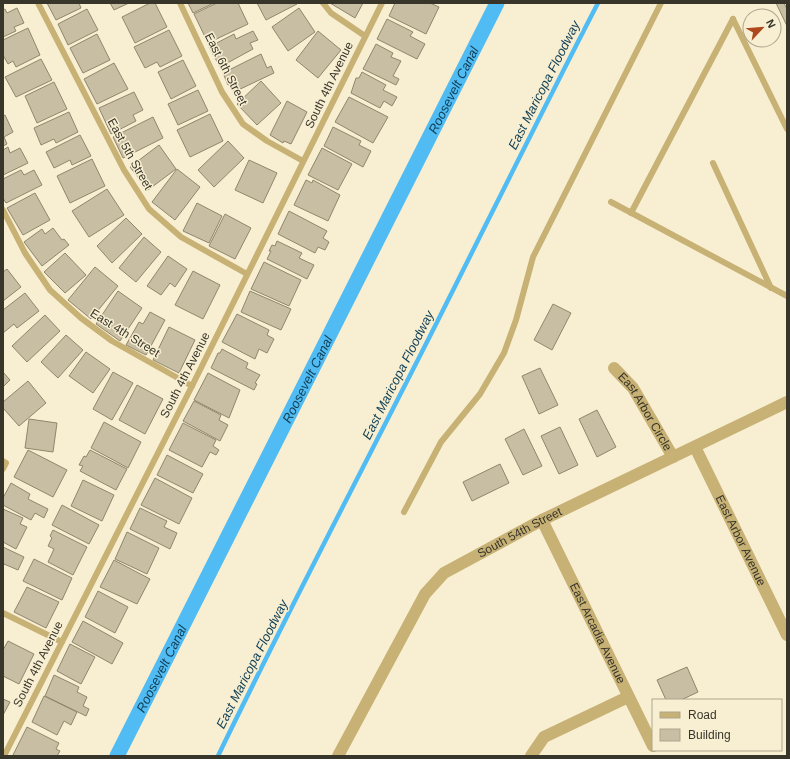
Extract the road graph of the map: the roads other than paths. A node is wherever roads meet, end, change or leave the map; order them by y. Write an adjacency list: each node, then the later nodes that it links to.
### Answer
1 (38, 3): 13 (lane, East 5th Street)
2 (180, 3): 8 (lane, East 6th Street)
3 (324, 3): 6 (lane)
4 (382, 3): 6 (lane, South 4th Avenue)
5 (661, 3): 21 (lane)
6 (365, 36): 8 (lane, South 4th Avenue)
7 (787, 129): 12 (lane)
8 (303, 161): 13 (lane, South 4th Avenue)
9 (713, 163): 14 (lane)
10 (611, 202): 12 (lane)
11 (3, 210): 17 (lane, East 4th Street)
12 (632, 213): 14 (lane)
13 (247, 274): 17 (lane, South 4th Avenue)
14 (771, 288): 15 (lane)
15 (787, 296)
16 (614, 368): 20 (street, East Arbor Circle)
17 (192, 386): 25 (lane, South 4th Avenue)
18 (787, 402): 19 (street, South 54th Street)
19 (695, 447): 20 (street, South 54th Street); 24 (street, East Arbor Avenue)
20 (673, 457): 22 (street, South 54th Street)
21 (404, 512)
22 (542, 520): 26 (street, East Arcadia Avenue); 29 (street, South 54th Street)
23 (3, 613): 25 (lane)
24 (787, 635)
25 (62, 642): 28 (lane, South 4th Avenue)
26 (628, 697): 27 (street, East Arcadia Avenue); 30 (street)
27 (652, 744)
28 (4, 756)
29 (338, 756)
30 (531, 756)

